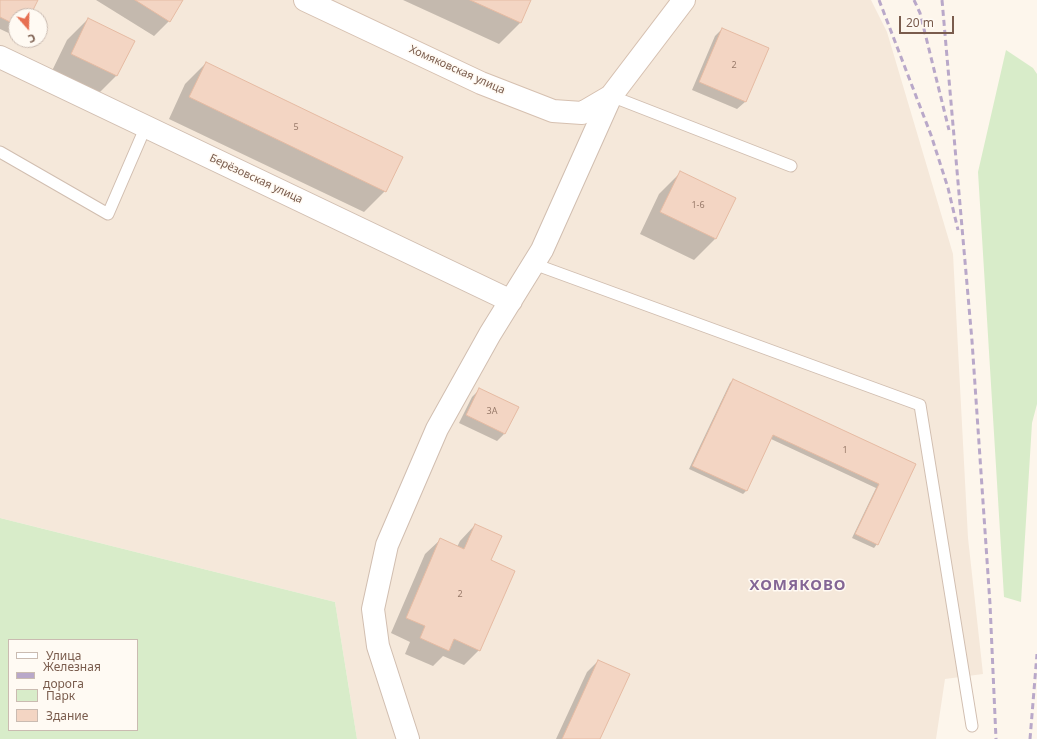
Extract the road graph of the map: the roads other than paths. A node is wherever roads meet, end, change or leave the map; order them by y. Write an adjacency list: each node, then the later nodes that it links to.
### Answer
1 (305, 0): 4 (street, Хомяковская улица)
2 (684, 0): 4 (street)
3 (0, 57): 5 (street, Берёзовская улица)
4 (611, 96): 7 (lane); 8 (street)
5 (146, 126): 6 (lane); 9 (street, Берёзовская улица)
6 (0, 152)
7 (791, 166)
8 (534, 264): 9 (street); 10 (lane)
9 (511, 301): 11 (street)
10 (972, 726)
11 (408, 739)

